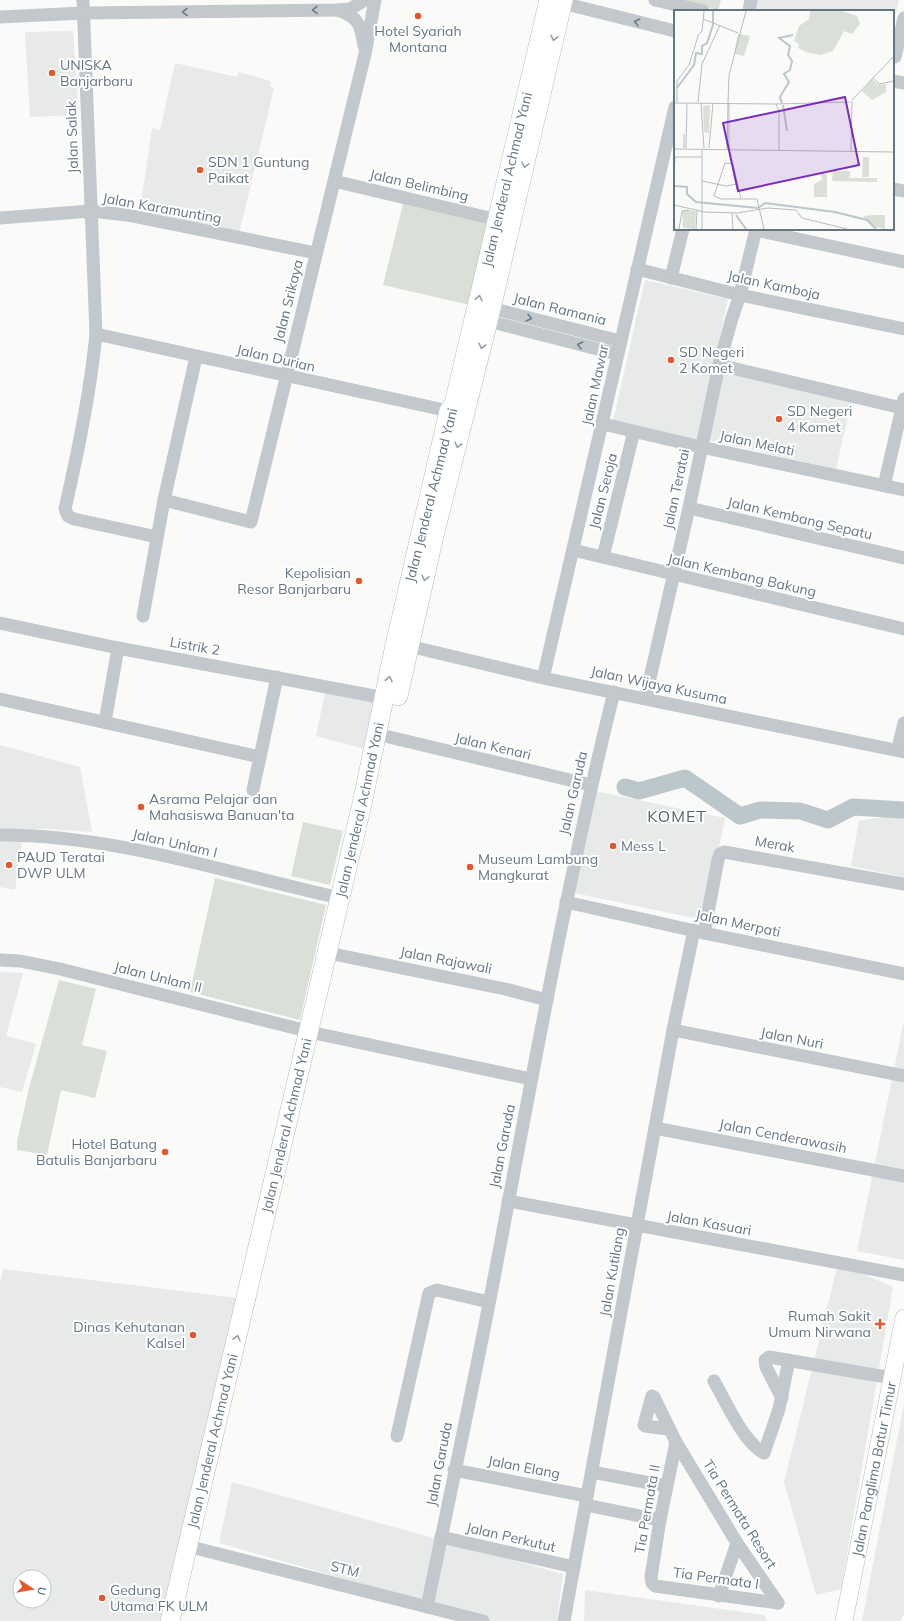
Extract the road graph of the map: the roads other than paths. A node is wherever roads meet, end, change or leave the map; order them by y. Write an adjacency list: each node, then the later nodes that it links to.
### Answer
1 (365, 0): 7 (street)
2 (375, 0): 13 (street, Jalan Srikaya)
3 (655, 0): 8 (street)
4 (751, 0): 9 (street)
5 (554, 1): 12 (street, one-way to 5); 24 (highway, Jalan Jenderal Achmad Yani); 32 (highway, Jalan Jenderal Achmad Yani, one-way to 32)
6 (83, 6): 7 (street, one-way to 6); 10 (street); 22 (street, Jalan Salak)
7 (338, 10): 13 (street)
8 (698, 10)
9 (749, 10)
10 (0, 17)
11 (904, 18): 14 (street)
12 (674, 31)
13 (365, 54): 19 (street, Jalan Srikaya)
14 (897, 57)
15 (894, 81): 16 (street)
16 (904, 83)
17 (674, 117): 18 (street, Jalan Mawar)
18 (672, 138): 29 (street, Jalan Mawar)
19 (334, 182): 24 (street, Jalan Belimbing); 27 (street, Jalan Srikaya)
20 (894, 189): 21 (street)
21 (904, 191)
22 (91, 211): 23 (street, Jalan Karamunting); 27 (street, Jalan Karamunting); 34 (street, Jalan Salak)
23 (0, 218)
24 (498, 220): 41 (highway, Jalan Jenderal Achmad Yani, one-way to 24)
25 (683, 230): 30 (street)
26 (756, 230): 28 (street); 31 (street, Jalan Teratai)
27 (316, 253): 39 (street, Jalan Srikaya)
28 (904, 262)
29 (637, 268): 30 (street, Jalan Kamboja); 35 (street, Jalan Mawar)
30 (671, 278): 31 (street, Jalan Kamboja)
31 (740, 296): 33 (street, Jalan Kamboja); 38 (street, Jalan Teratai)
32 (490, 315): 35 (street, Jalan Ramania, one-way to 35); 36 (street, Jalan Ramania, one-way to 32); 41 (highway, Jalan Jenderal Achmad Yani, one-way to 41)
33 (904, 329)
34 (96, 334): 37 (street, Jalan Durian); 49 (street, Jalan Salak)
35 (620, 341): 36 (street, Jalan Mawar)
36 (617, 354): 42 (street, Jalan Mawar)
37 (196, 357): 39 (street, Jalan Durian); 47 (street)
38 (719, 365): 40 (street); 44 (street, Jalan Teratai)
39 (286, 377): 41 (street, Jalan Durian); 47 (street, Jalan Srikaya)
40 (903, 403): 45 (street)
41 (457, 407): 50 (highway, Jalan Jenderal Achmad Yani)
42 (603, 424): 43 (street, Jalan Melati); 51 (street, Jalan Mawar)
43 (634, 431): 44 (street, Jalan Melati); 52 (street, Jalan Seroja)
44 (701, 447): 45 (street, Jalan Melati); 48 (street, Jalan Teratai)
45 (884, 486): 46 (street, Jalan Melati)
46 (904, 490)
47 (164, 500): 49 (street)
48 (689, 508): 53 (street, Jalan Kembang Sepatu); 54 (street, Jalan Teratai)
49 (157, 537): 55 (street)
50 (427, 538): 58 (highway, Jalan Jenderal Achmad Yani, one-way to 58); 65 (highway, Jalan Jenderal Achmad Yani, one-way to 50)
51 (573, 550): 52 (street, Jalan Kembang Bakung); 61 (street, Jalan Mawar)
52 (602, 557): 54 (street, Jalan Kembang Bakung)
53 (904, 558)
54 (673, 575): 57 (street, Jalan Kembang Bakung); 63 (street, Jalan Teratai)
55 (143, 616)
56 (0, 623): 59 (street, Listrik 2)
57 (904, 629)
58 (410, 642): 60 (street, Jalan Wijaya Kusuma); 70 (highway, Jalan Jenderal Achmad Yani)
59 (118, 648): 62 (street, Listrik 2); 68 (street)
60 (477, 659): 61 (street, Jalan Wijaya Kusuma); 64 (street, Jalan Wijaya Kusuma)
61 (545, 670): 63 (street, Jalan Wijaya Kusuma)
62 (277, 677): 65 (street, Listrik 2); 72 (street)
63 (647, 691): 67 (street, Jalan Wijaya Kusuma)
64 (614, 692): 67 (street, Jalan Wijaya Kusuma); 73 (street, Jalan Garuda)
65 (385, 698): 75 (highway, Jalan Jenderal Achmad Yani)
66 (0, 699): 68 (street)
67 (764, 719): 71 (street, Jalan Wijaya Kusuma)
68 (105, 722): 72 (street)
69 (904, 723): 71 (street)
70 (389, 737): 73 (street, Jalan Kenari); 75 (highway, Jalan Jenderal Achmad Yani)
71 (902, 746)
72 (260, 756): 74 (street)
73 (591, 785): 80 (street, Jalan Garuda)
74 (253, 790)
75 (367, 805): 77 (highway, Jalan Jenderal Achmad Yani)
76 (0, 835): 79 (street, Jalan Unlam I)
77 (353, 866): 79 (highway, Jalan Jenderal Achmad Yani); 82 (highway, Jalan Jenderal Achmad Yani)
78 (904, 884): 81 (street, Merak)
79 (340, 898): 87 (highway, Jalan Jenderal Achmad Yani)
80 (566, 902): 81 (street, Jalan Merpati); 85 (street, Jalan Garuda)
81 (699, 932): 84 (street, Jalan Merpati); 86 (street, Jalan Kutilang)
82 (338, 955): 85 (street, Jalan Rajawali); 87 (highway, Jalan Jenderal Achmad Yani)
83 (0, 960): 87 (street, Jalan Unlam II)
84 (904, 974)
85 (547, 1000): 89 (street, Jalan Garuda)
86 (673, 1030): 88 (street, Jalan Nuri); 90 (street, Jalan Kutilang)
87 (313, 1032): 89 (street, Jalan Unlam II); 112 (highway, Jalan Jenderal Achmad Yani); 118 (highway, Jalan Jenderal Achmad Yani, one-way to 87)
88 (904, 1076)
89 (531, 1079): 92 (street, Jalan Garuda)
90 (655, 1128): 91 (street, Jalan Cenderawasih); 93 (street, Jalan Kutilang)
91 (904, 1176)
92 (508, 1201): 93 (street, Jalan Kasuari); 95 (street, Jalan Garuda)
93 (637, 1226): 94 (street, Jalan Kasuari); 106 (street, Jalan Kutilang)
94 (904, 1276)
95 (489, 1302): 103 (street); 105 (street, Jalan Garuda)
96 (904, 1318): 99 (main road, Jalan Panglima Batur Timur)
97 (904, 1357): 123 (main road, Jalan Panglima Batur Timur)
98 (789, 1360): 99 (street); 101 (street); 101 (street)
99 (892, 1378): 122 (main road, Jalan Panglima Batur Timur)
100 (714, 1381): 101 (street)
101 (782, 1398)
102 (668, 1428): 104 (street, Tia Permata Resort)
103 (397, 1436)
104 (676, 1442): 107 (street, Tia Permata II); 111 (street, Tia Permata Resort)
105 (454, 1470): 108 (street, Jalan Elang); 110 (street, Jalan Garuda)
106 (592, 1472): 107 (street); 108 (street, Jalan Kutilang)
107 (666, 1486): 109 (street, Tia Permata II)
108 (587, 1500): 109 (street, Jalan Elang); 113 (street, Jalan Kutilang)
109 (660, 1520): 114 (street, Tia Permata II)
110 (441, 1537): 113 (street, Jalan Perkutut); 117 (street, Jalan Garuda)
111 (737, 1543): 115 (street); 116 (street, Tia Permata Resort)
112 (199, 1549): 117 (street, STM); 119 (highway, Jalan Jenderal Achmad Yani)
113 (574, 1567): 121 (street, Jalan Kutilang)
114 (652, 1583): 115 (street, Tia Permata I)
115 (719, 1596): 116 (street, Tia Permata I)
116 (778, 1603)
117 (427, 1607): 120 (street, STM)
118 (170, 1621)
119 (183, 1621)
120 (483, 1621)
121 (564, 1621)
122 (844, 1621)
123 (854, 1621)

